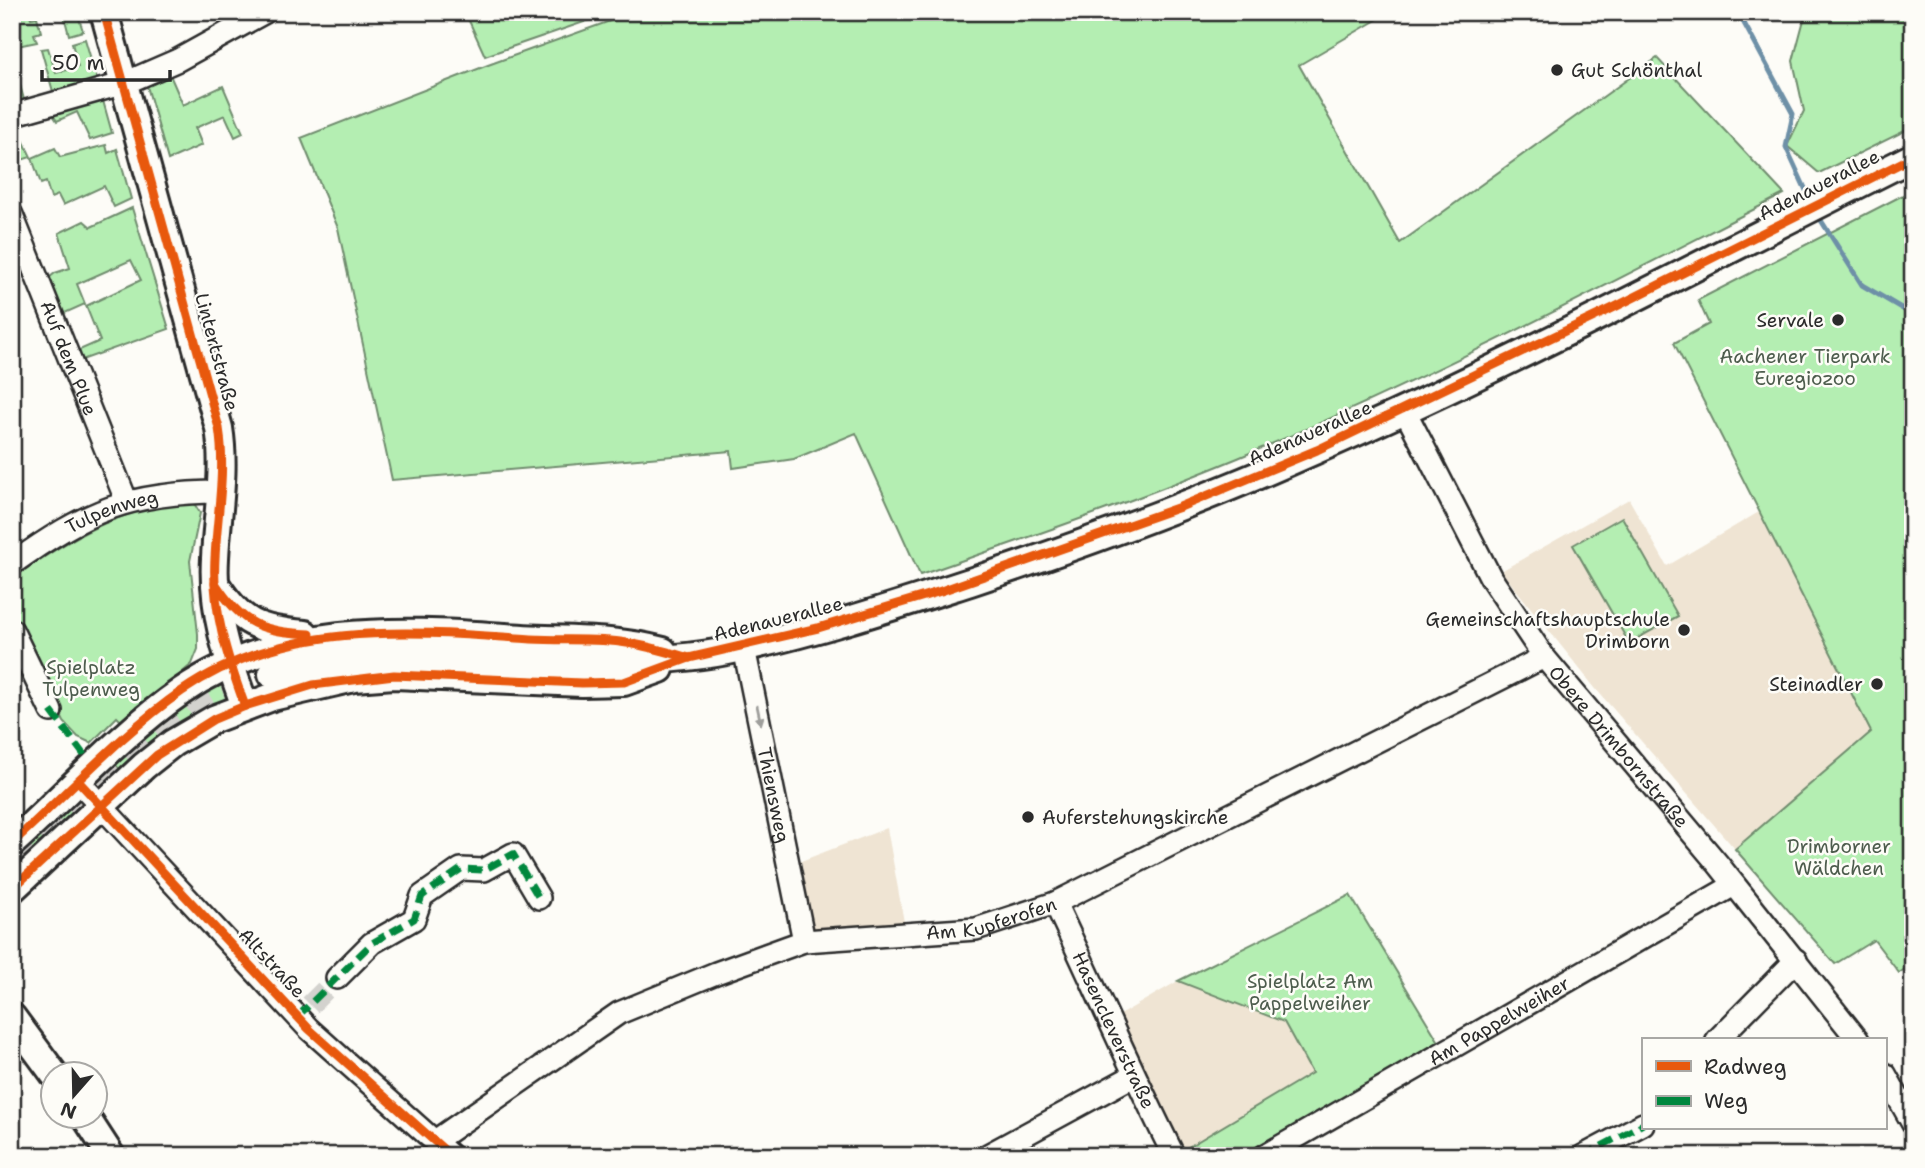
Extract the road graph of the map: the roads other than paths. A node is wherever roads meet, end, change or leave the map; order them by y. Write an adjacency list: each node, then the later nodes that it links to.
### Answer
1 (104, 12): 3 (main road, Lintertstraße)
2 (265, 12): 3 (street)
3 (125, 83): 4 (street); 8 (main road, Lintertstraße)
4 (12, 115)
5 (1913, 157): 7 (main road, Adenauerallee)
6 (12, 215): 9 (street, Auf dem Plue)
7 (1404, 409): 14 (main road, Adenauerallee); 15 (street, Obere Drimbornstraße)
8 (221, 492): 9 (street, Tulpenweg); 11 (main road, Lintertstraße)
9 (125, 500): 10 (street, Tulpenweg)
10 (12, 564)
11 (215, 583): 13 (main road); 17 (main road, Lintertstraße)
12 (12, 630): 20 (street)
13 (331, 636): 16 (main road); 17 (main road)
14 (744, 648): 16 (main road, Adenauerallee); 28 (street, Thiensweg, one-way to 28)
15 (1544, 657): 24 (street, Obere Drimbornstraße); 27 (street, Am Kupferofen)
16 (689, 658): 18 (main road, Adenauerallee); 19 (main road)
17 (230, 666): 19 (main road, Lintertstraße); 21 (main road)
18 (272, 674)
19 (245, 706): 22 (main road)
20 (51, 711)
21 (79, 782): 22 (street, Altstraße); 23 (main road)
22 (101, 805): 25 (main road); 40 (street, Altstraße)
23 (12, 843)
24 (1734, 885): 29 (street, Obere Drimbornstraße); 44 (street, Am Pappelweiher)
25 (12, 889)
26 (539, 898): 30 (street, Altstraße)
27 (1055, 903): 28 (street, Am Kupferofen); 35 (street, Hasencleverstraße)
28 (804, 942): 40 (street, Am Kupferofen)
29 (1796, 960): 32 (street); 33 (street, Obere Drimbornstraße)
30 (337, 978)
31 (12, 1017): 34 (main road)
32 (1719, 1038)
33 (1856, 1038)
34 (44, 1060)
35 (1133, 1076): 42 (street); 43 (street, Hasencleverstraße)
36 (1886, 1076): 37 (street)
37 (1913, 1124)
38 (1642, 1125): 45 (street)
39 (95, 1130): 41 (main road)
40 (443, 1149)
41 (111, 1156)
42 (986, 1156)
43 (1174, 1156)
44 (1264, 1156)
45 (1583, 1156)

